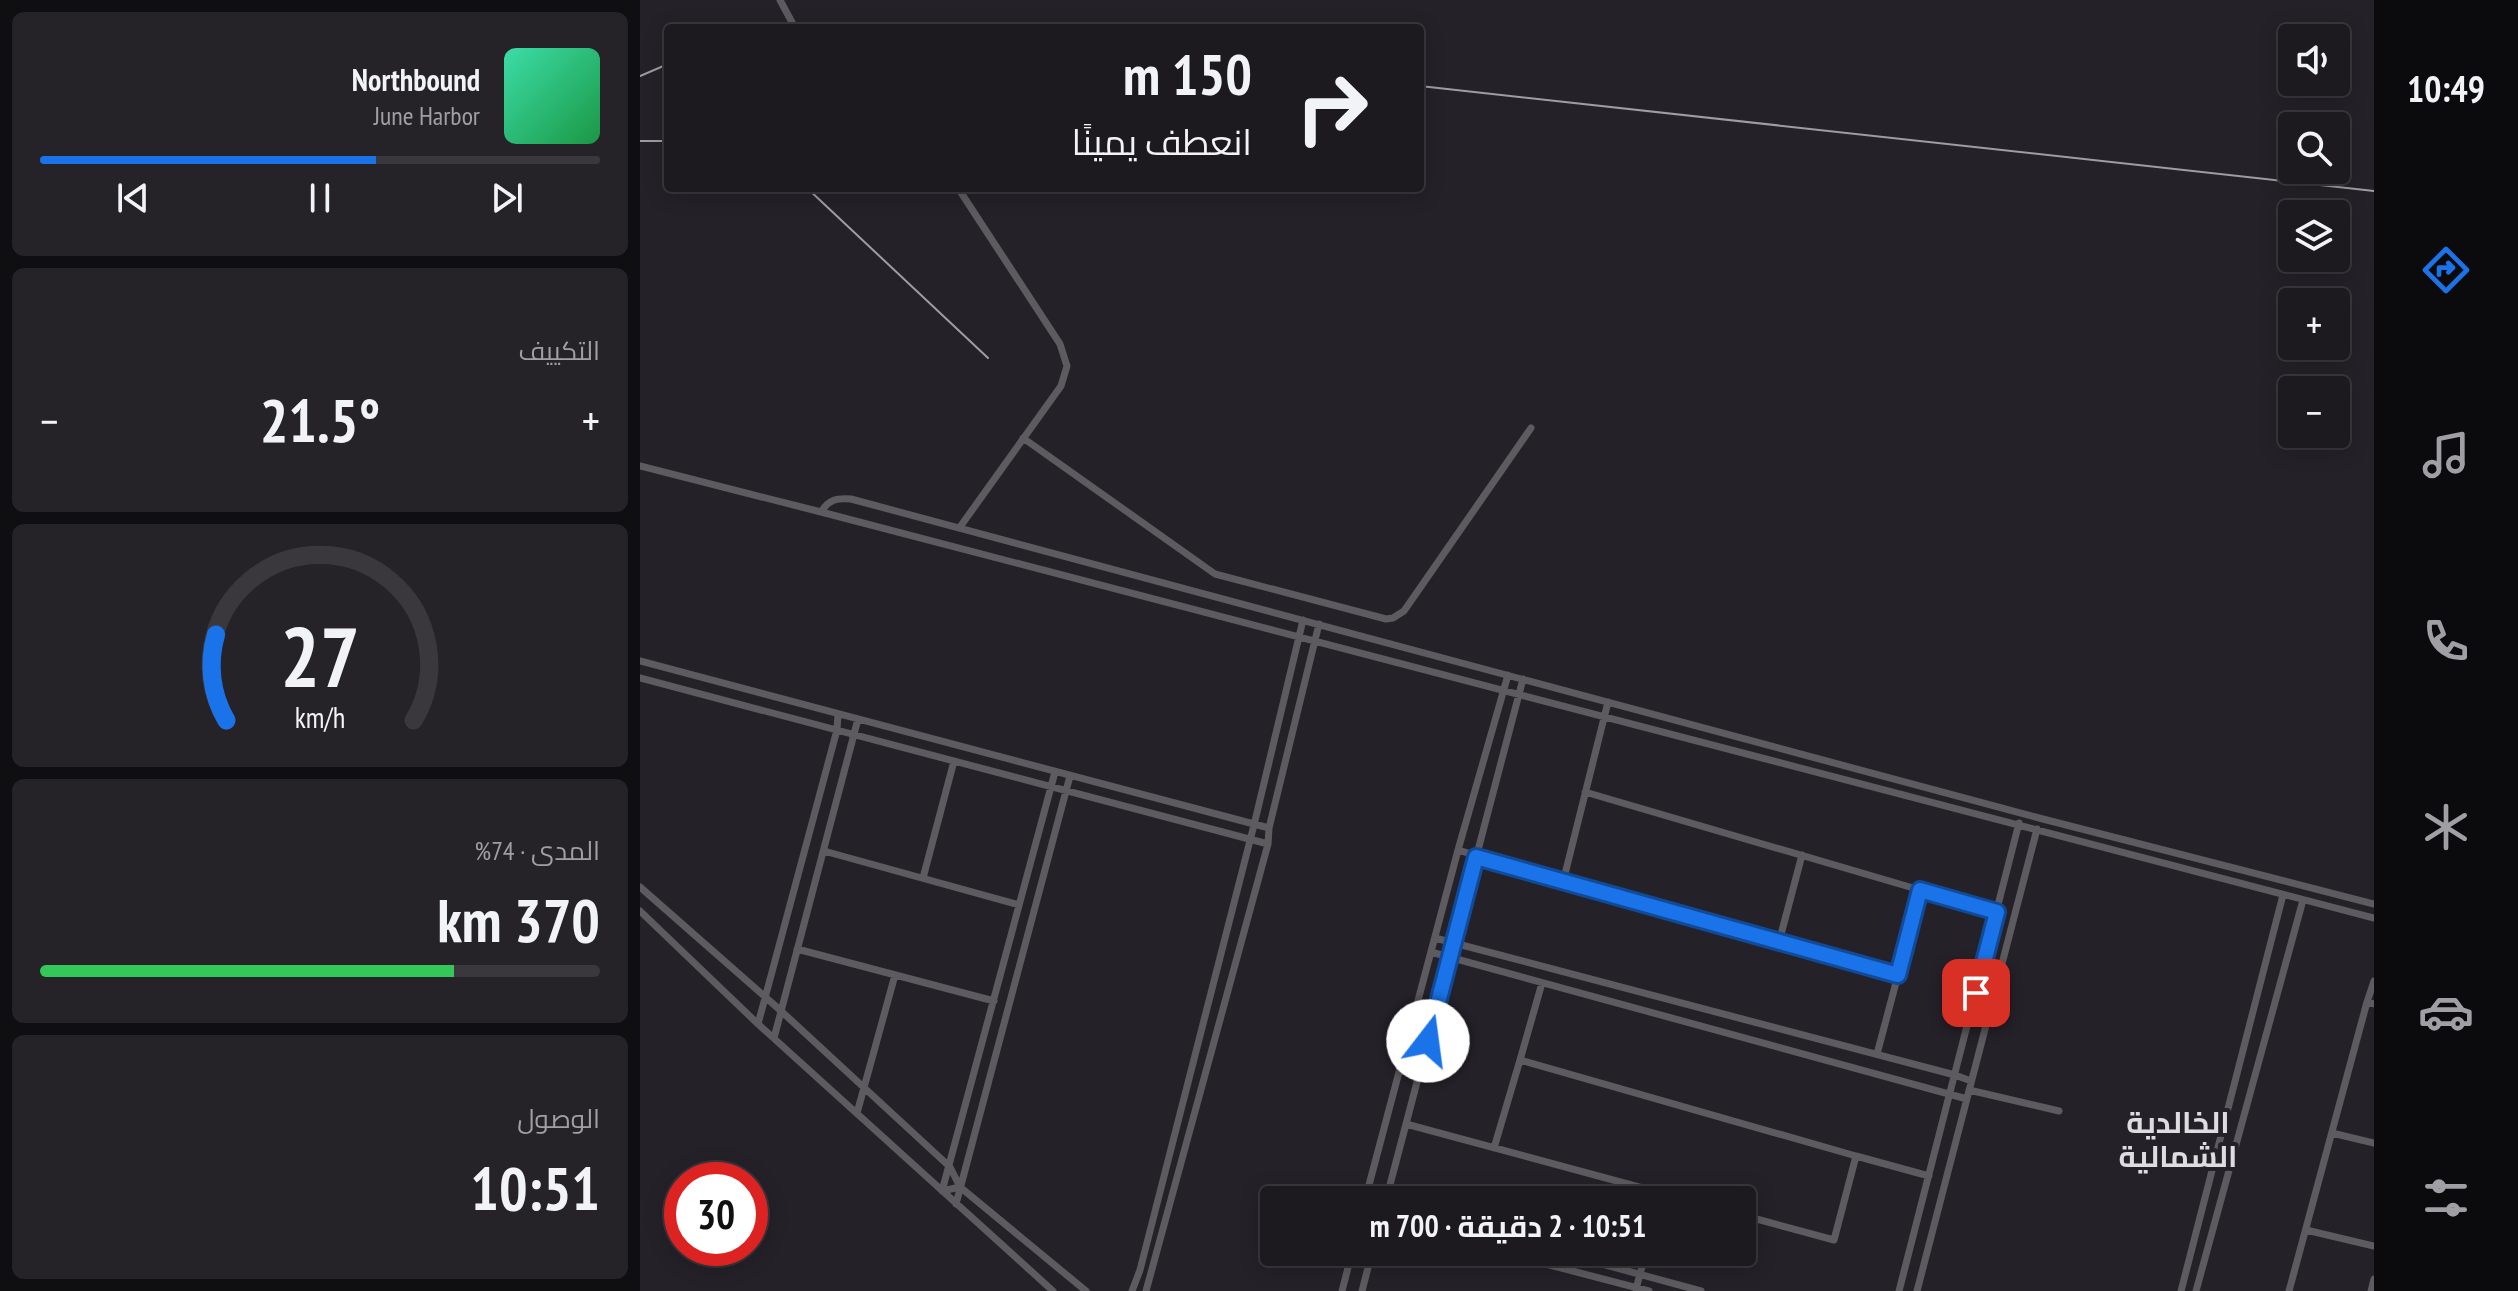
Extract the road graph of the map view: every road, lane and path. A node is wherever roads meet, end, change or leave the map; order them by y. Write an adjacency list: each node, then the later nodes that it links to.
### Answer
1 (780, 0): 2 (street)
2 (793, 24)
3 (961, 192): 5 (street)
4 (1531, 428): 5 (street)
5 (1023, 438): 8 (street)
6 (640, 466): 7 (street)
7 (821, 512): 8 (street); 11 (street)
8 (960, 527): 9 (street)
9 (1303, 620): 10 (street); 11 (street)
10 (1319, 624): 12 (street); 14 (street)
11 (1298, 638): 12 (street); 34 (street)
12 (1314, 642): 17 (street); 37 (street)
13 (640, 661): 20 (street)
14 (1508, 675): 16 (street); 17 (street)
15 (640, 678): 23 (street)
16 (1523, 679): 18 (street); 19 (street)
17 (1503, 691): 18 (street); 41 (street)
18 (1518, 695): 21 (street); 44 (street)
19 (1608, 702): 21 (street); 31 (street)
20 (838, 714): 22 (street); 23 (street)
21 (1603, 718): 30 (street); 36 (street)
22 (858, 719): 24 (street); 26 (street)
23 (837, 730): 24 (street); 33 (street)
24 (855, 735): 25 (street); 35 (street)
25 (954, 761): 28 (street); 45 (street)
26 (1055, 772): 27 (street); 28 (street)
27 (1070, 776): 29 (street); 34 (street)
28 (1051, 786): 29 (street); 52 (street)
29 (1066, 790): 39 (street); 91 (street)
30 (1585, 792): 43 (street); 46 (street)
31 (2022, 814): 32 (street); 36 (street)
32 (2039, 818): 38 (street); 51 (street)
33 (813, 822): 35 (street); 66 (street)
34 (1254, 825): 37 (street); 39 (street)
35 (830, 826): 42 (street)
36 (2019, 826): 38 (street); 54 (street)
37 (1269, 828): 40 (street)
38 (2036, 830): 49 (street); 75 (street)
39 (1250, 839): 40 (street); 108 (street)
40 (1268, 844): 109 (street)
41 (1458, 850): 44 (street); 56 (street)
42 (824, 851): 45 (street); 59 (street)
43 (1802, 855): 48 (street); 57 (street)
44 (1476, 857): 46 (street); 58 (street)
45 (923, 878): 52 (street)
46 (1563, 882): 57 (street)
47 (640, 887): 66 (street)
48 (1920, 890): 54 (street); 63 (street)
49 (2283, 895): 50 (street); 116 (street)
50 (2303, 900): 55 (street); 117 (street)
51 (2374, 904)
52 (1019, 905): 67 (street)
53 (640, 911): 70 (street)
54 (1997, 912): 74 (street)
55 (2374, 918)
56 (1435, 938): 58 (street); 60 (street)
57 (1779, 942): 63 (street)
58 (1453, 943): 61 (street); 72 (street)
59 (797, 949): 62 (street); 69 (street)
60 (1431, 952): 61 (street); 88 (street)
61 (1449, 959): 65 (street); 81 (street)
62 (895, 975): 67 (street); 76 (street)
63 (1898, 975): 72 (street)
64 (2374, 981): 68 (street)
65 (1542, 983): 73 (street); 77 (street)
66 (767, 998): 69 (street); 70 (street)
67 (994, 1001): 86 (street)
68 (2371, 1003): 82 (street)
69 (780, 1010): 71 (street); 76 (street)
70 (758, 1024): 71 (street)
71 (774, 1038): 80 (street)
72 (1877, 1054): 74 (street)
73 (1520, 1060): 84 (street); 85 (street)
74 (1955, 1075): 75 (street); 77 (street)
75 (1971, 1081): 78 (street)
76 (864, 1087): 80 (street); 86 (street)
77 (1950, 1093): 78 (street); 87 (street)
78 (1968, 1095): 79 (street); 115 (street)
79 (2059, 1111)
80 (857, 1113): 92 (street)
81 (1406, 1124): 84 (street); 89 (street)
82 (2332, 1133): 83 (street); 95 (street)
83 (2374, 1143)
84 (1494, 1148): 90 (street)
85 (1856, 1156): 87 (street); 94 (street)
86 (950, 1167): 91 (street); 92 (street)
87 (1929, 1176): 114 (street)
88 (1370, 1186)
89 (1390, 1186)
90 (1625, 1186)
91 (960, 1187): 92 (street); 93 (street); 107 (street)
92 (942, 1191): 93 (street)
93 (956, 1204): 106 (street)
94 (1756, 1219)
95 (2306, 1230): 96 (street); 118 (street)
96 (2374, 1246)
97 (1348, 1266): 110 (street)
98 (1368, 1266): 111 (street)
99 (1551, 1266): 105 (street)
100 (1610, 1266): 102 (street)
101 (1642, 1266): 102 (street)
102 (1639, 1274): 103 (street); 105 (street)
103 (1653, 1278): 112 (street); 113 (street)
104 (2374, 1279): 119 (street)
105 (1636, 1289): 112 (street)
106 (1053, 1291)
107 (1086, 1291)
108 (1132, 1291)
109 (1146, 1291)
110 (1342, 1291)
111 (1362, 1291)
112 (1650, 1291)
113 (1701, 1291)
114 (1899, 1291)
115 (1917, 1291)
116 (2181, 1291)
117 (2196, 1291)
118 (2289, 1291)
119 (2371, 1291)

